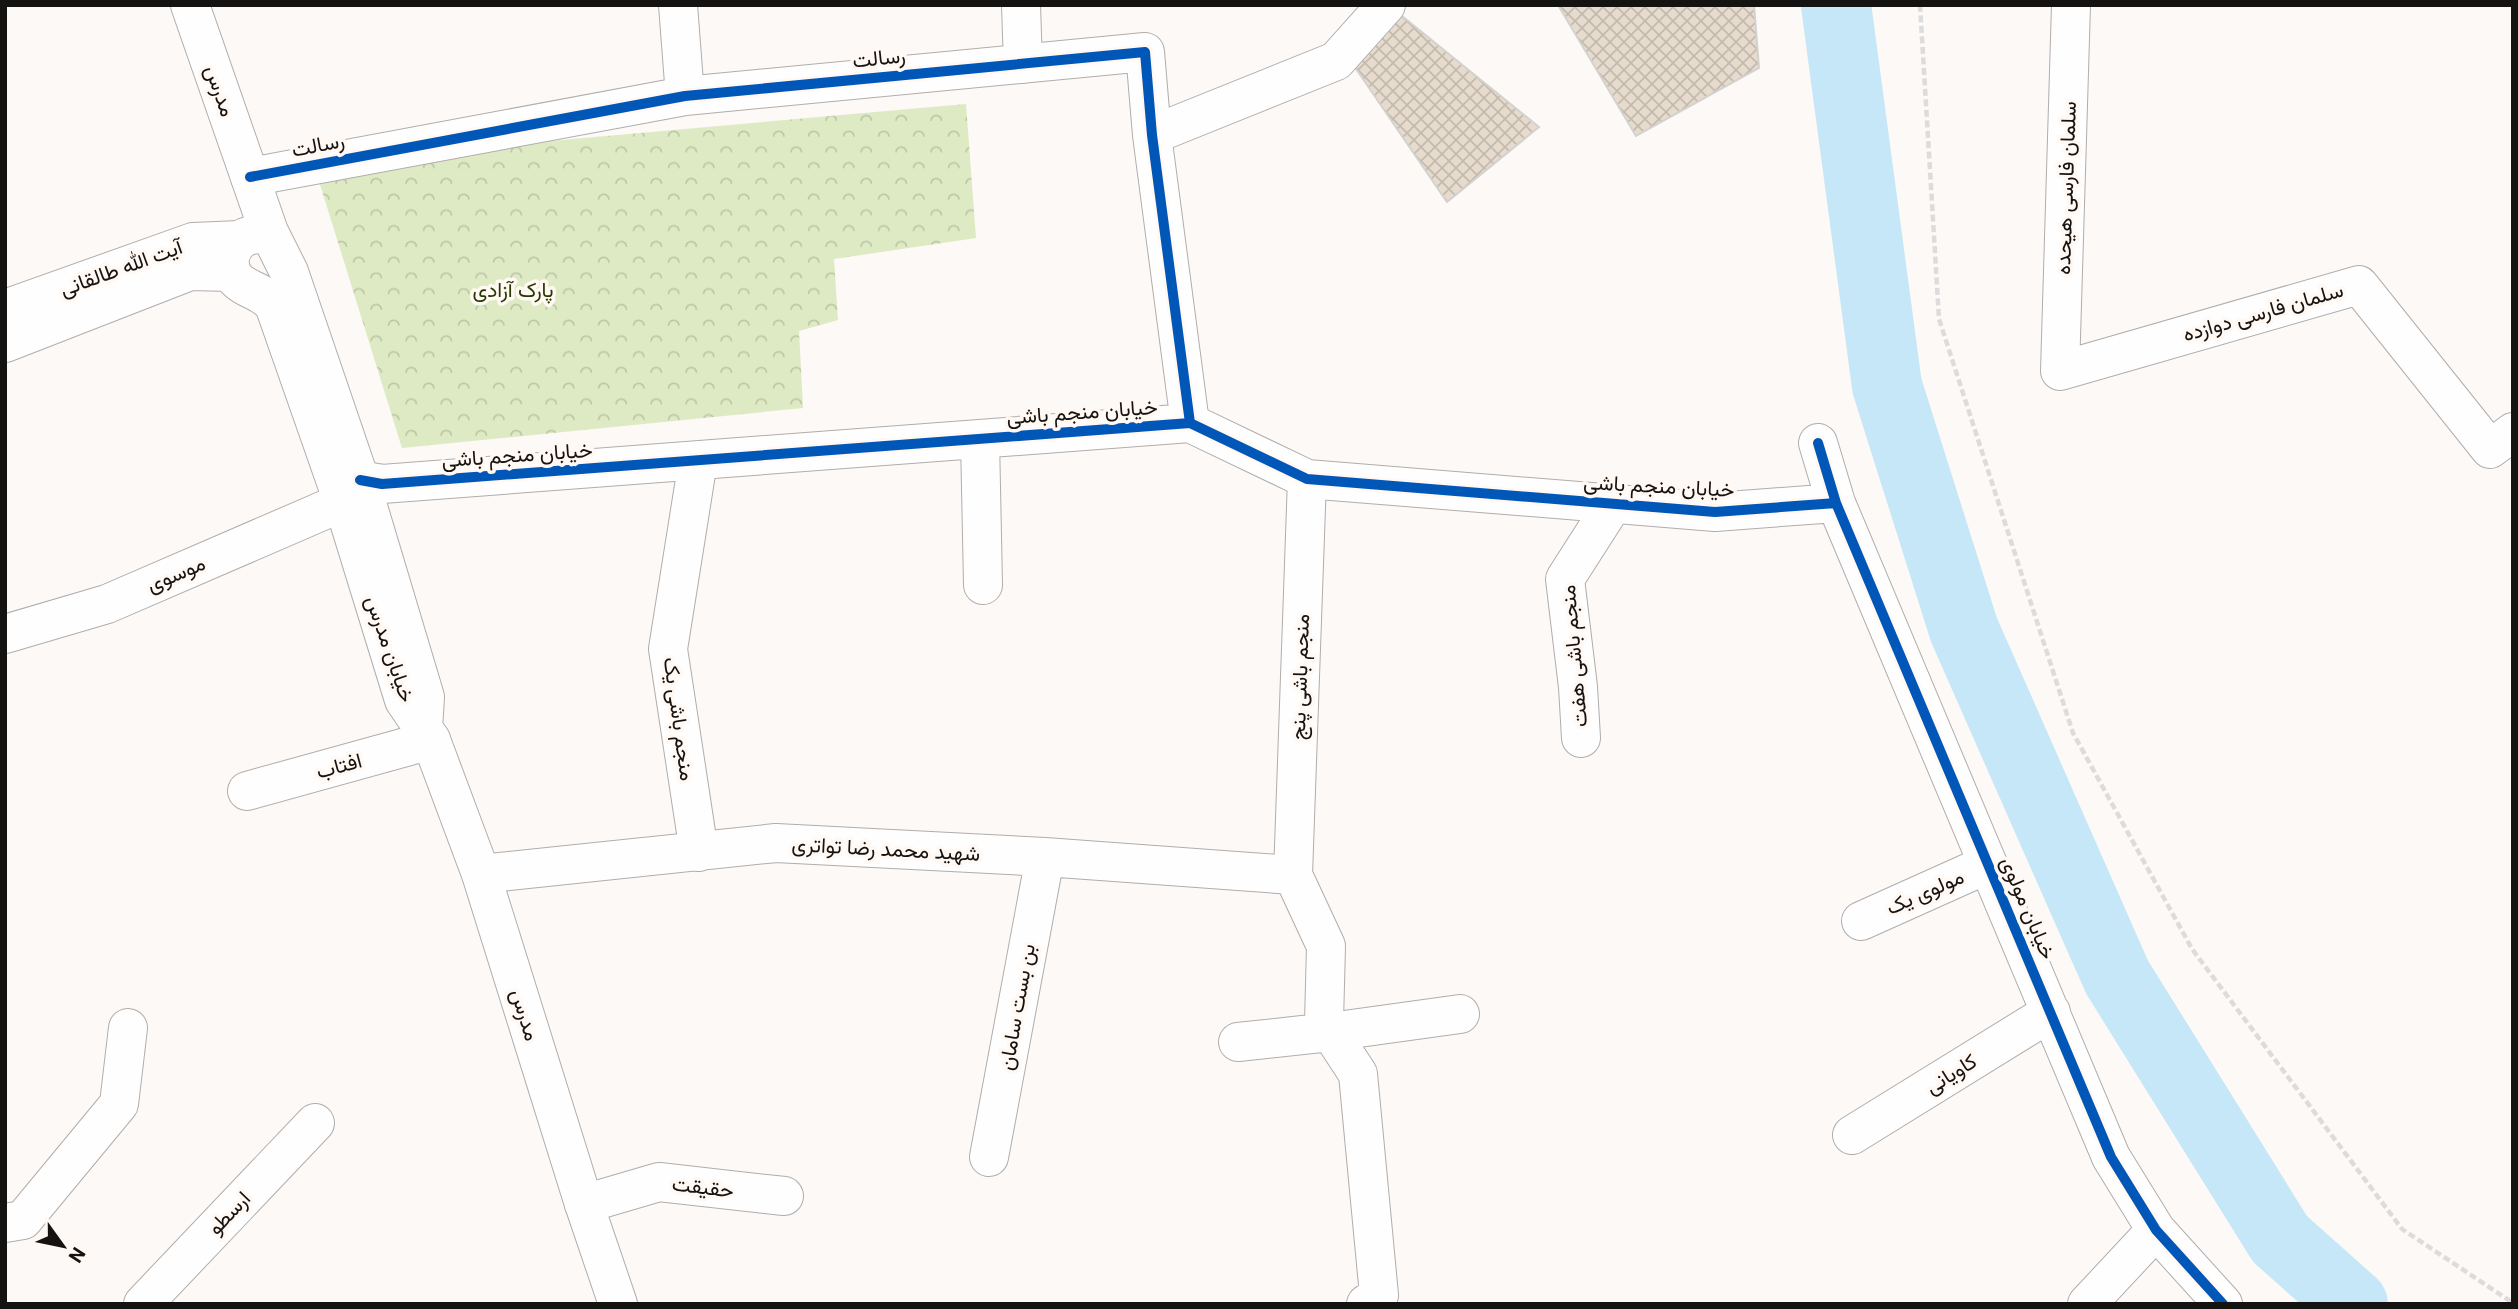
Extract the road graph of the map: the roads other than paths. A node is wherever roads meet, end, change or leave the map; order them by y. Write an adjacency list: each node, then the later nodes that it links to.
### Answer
1 (190, 5): 9 (street, مدرس)
2 (678, 5): 7 (street)
3 (1021, 5): 6 (street)
4 (1386, 5): 8 (street)
5 (2071, 5): 13 (street, سلمان فارسی هیحده)
6 (1023, 64): 7 (street, رسالت); 8 (street, رسالت)
7 (685, 96): 9 (street, رسالت)
8 (1152, 135): 14 (street, رسالت)
9 (250, 177): 10 (street, خیابان مدرس)
10 (247, 248): 11 (street, آیت الله طالقانی); 12 (street, آیت الله طالقانی); 20 (street, خیابان مدرس); 20 (street, خیابان مدرس)
11 (5, 309)
12 (5, 343)
13 (2060, 371): 15 (street, سلمان فارسی دوازده)
14 (1190, 423): 16 (street, خیابان منجم باشی); 19 (street, خیابان منجم باشی)
15 (2513, 432)
16 (980, 439): 18 (street, خیابان منجم باشی); 23 (street)
17 (1818, 443): 21 (street, خیابان مولوی)
18 (698, 461): 20 (street, خیابان منجم باشی); 28 (street, منجم باشی یک)
19 (1307, 479): 22 (street, خیابان منجم باشی); 32 (street, منجم باشی پنج)
20 (351, 491): 24 (street, موسوی); 25 (street, خیابان مدرس)
21 (1836, 503): 22 (street, خیابان منجم باشی); 30 (street, خیابان مولوی)
22 (1613, 504): 26 (street, منجم باشی هفت)
23 (983, 585)
24 (5, 634)
25 (427, 735): 27 (street, افتاب); 31 (street, مدرس)
26 (1581, 738)
27 (247, 791)
28 (699, 852): 29 (street, شهید محمد رضا تواتری); 31 (street, شهید محمد رضا تواتری)
29 (1045, 857): 32 (street, شهید محمد رضا تواتری); 41 (street, بن بست سامان)
30 (1988, 864): 33 (street, مولوی یک); 34 (street, خیابان مولوی)
31 (481, 874): 43 (street, مدرس)
32 (1293, 875): 37 (street)
33 (1861, 921)
34 (2050, 1012): 40 (street, کاویانی); 45 (street, خیابان مولوی)
35 (1460, 1014): 37 (street)
36 (128, 1028): 44 (street)
37 (1331, 1032): 38 (street); 48 (street)
38 (1238, 1042)
39 (315, 1123): 46 (street, ارسطو)
40 (1852, 1135)
41 (989, 1157)
42 (784, 1196): 43 (street, حقیقت)
43 (583, 1204): 47 (street, مدرس)
44 (5, 1223)
45 (2156, 1230): 49 (street); 50 (street, خیابان مولوی)
46 (143, 1304)
47 (618, 1304)
48 (1366, 1304)
49 (2087, 1304)
50 (2223, 1304)

